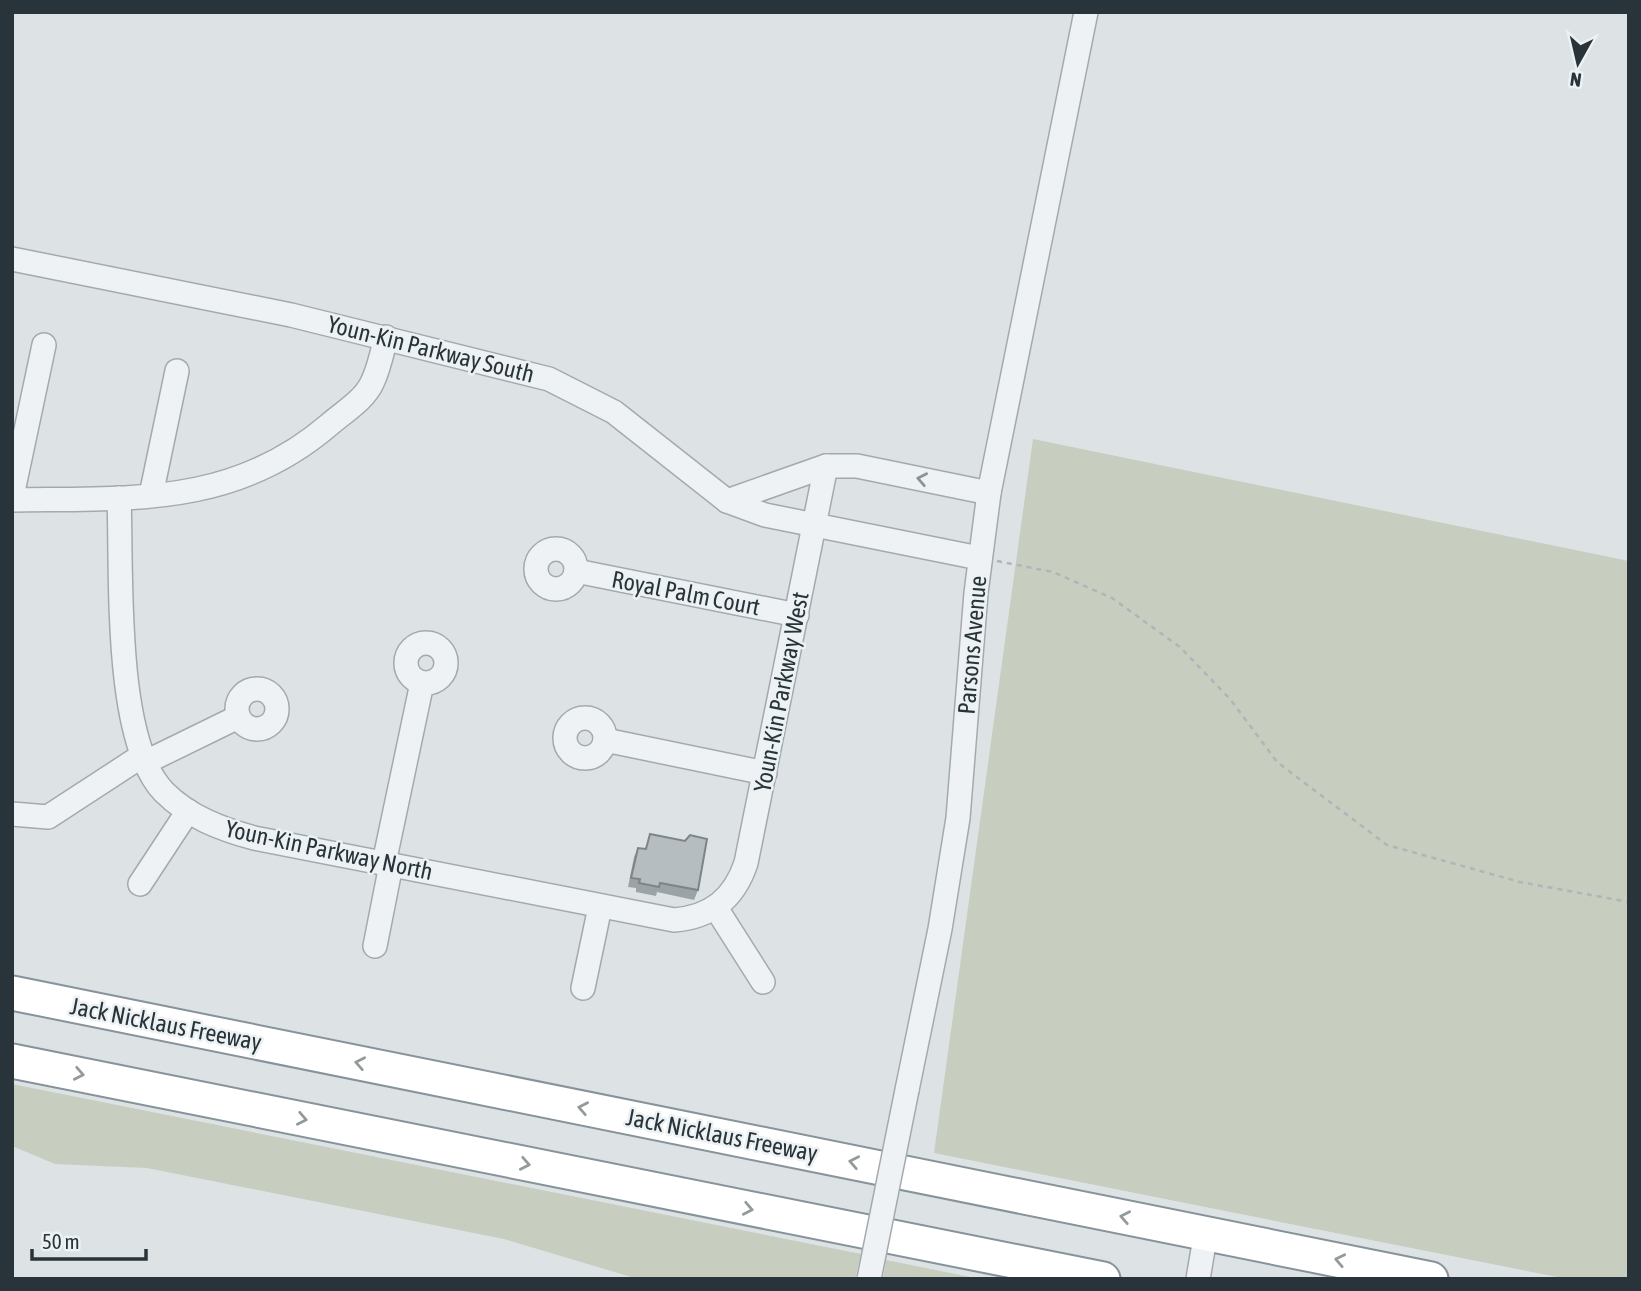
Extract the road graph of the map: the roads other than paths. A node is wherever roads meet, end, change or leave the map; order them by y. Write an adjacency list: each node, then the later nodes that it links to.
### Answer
1 (1086, 12): 7 (street, Parsons Avenue)
2 (12, 259): 3 (street, Youn-Kin Parkway South)
3 (386, 337): 8 (street); 11 (street, Youn-Kin Parkway South)
4 (44, 345): 9 (street)
5 (177, 371): 8 (street)
6 (825, 466): 7 (street, one-way to 6); 11 (street); 12 (street, Youn-Kin Parkway West)
7 (989, 493): 13 (street, Parsons Avenue)
8 (151, 495): 10 (street)
9 (12, 498): 10 (street)
10 (119, 498): 19 (street, Youn-Kin Parkway North)
11 (727, 501): 12 (street, Youn-Kin Parkway South)
12 (814, 526): 13 (street, Youn-Kin Parkway South); 15 (street, Youn-Kin Parkway West)
13 (979, 558): 33 (street, Parsons Avenue, bridge)
14 (576, 571): 15 (street, Royal Palm Court)
15 (797, 615): 20 (street, Youn-Kin Parkway West)
16 (422, 683): 23 (street)
17 (239, 717): 19 (street)
18 (605, 740): 20 (street)
19 (145, 758): 21 (street, Youn-Kin Parkway North); 22 (street)
20 (765, 773): 26 (street, Youn-Kin Parkway West)
21 (188, 810): 23 (street, Youn-Kin Parkway North); 24 (street)
22 (12, 814)
23 (388, 864): 25 (street, Youn-Kin Parkway North); 27 (street)
24 (140, 884)
25 (600, 907): 26 (street, Youn-Kin Parkway North); 29 (street)
26 (716, 908): 28 (street)
27 (375, 946)
28 (763, 982)
29 (583, 988)
30 (12, 993): 32 (highway, Jack Nicklaus Freeway, one-way to 30)
31 (12, 1061): 34 (highway, one-way to 34)
32 (1206, 1232): 35 (street); 36 (highway, Jack Nicklaus Freeway, one-way to 32)
33 (869, 1279)
34 (1103, 1279)
35 (1198, 1279)
36 (1431, 1279)

